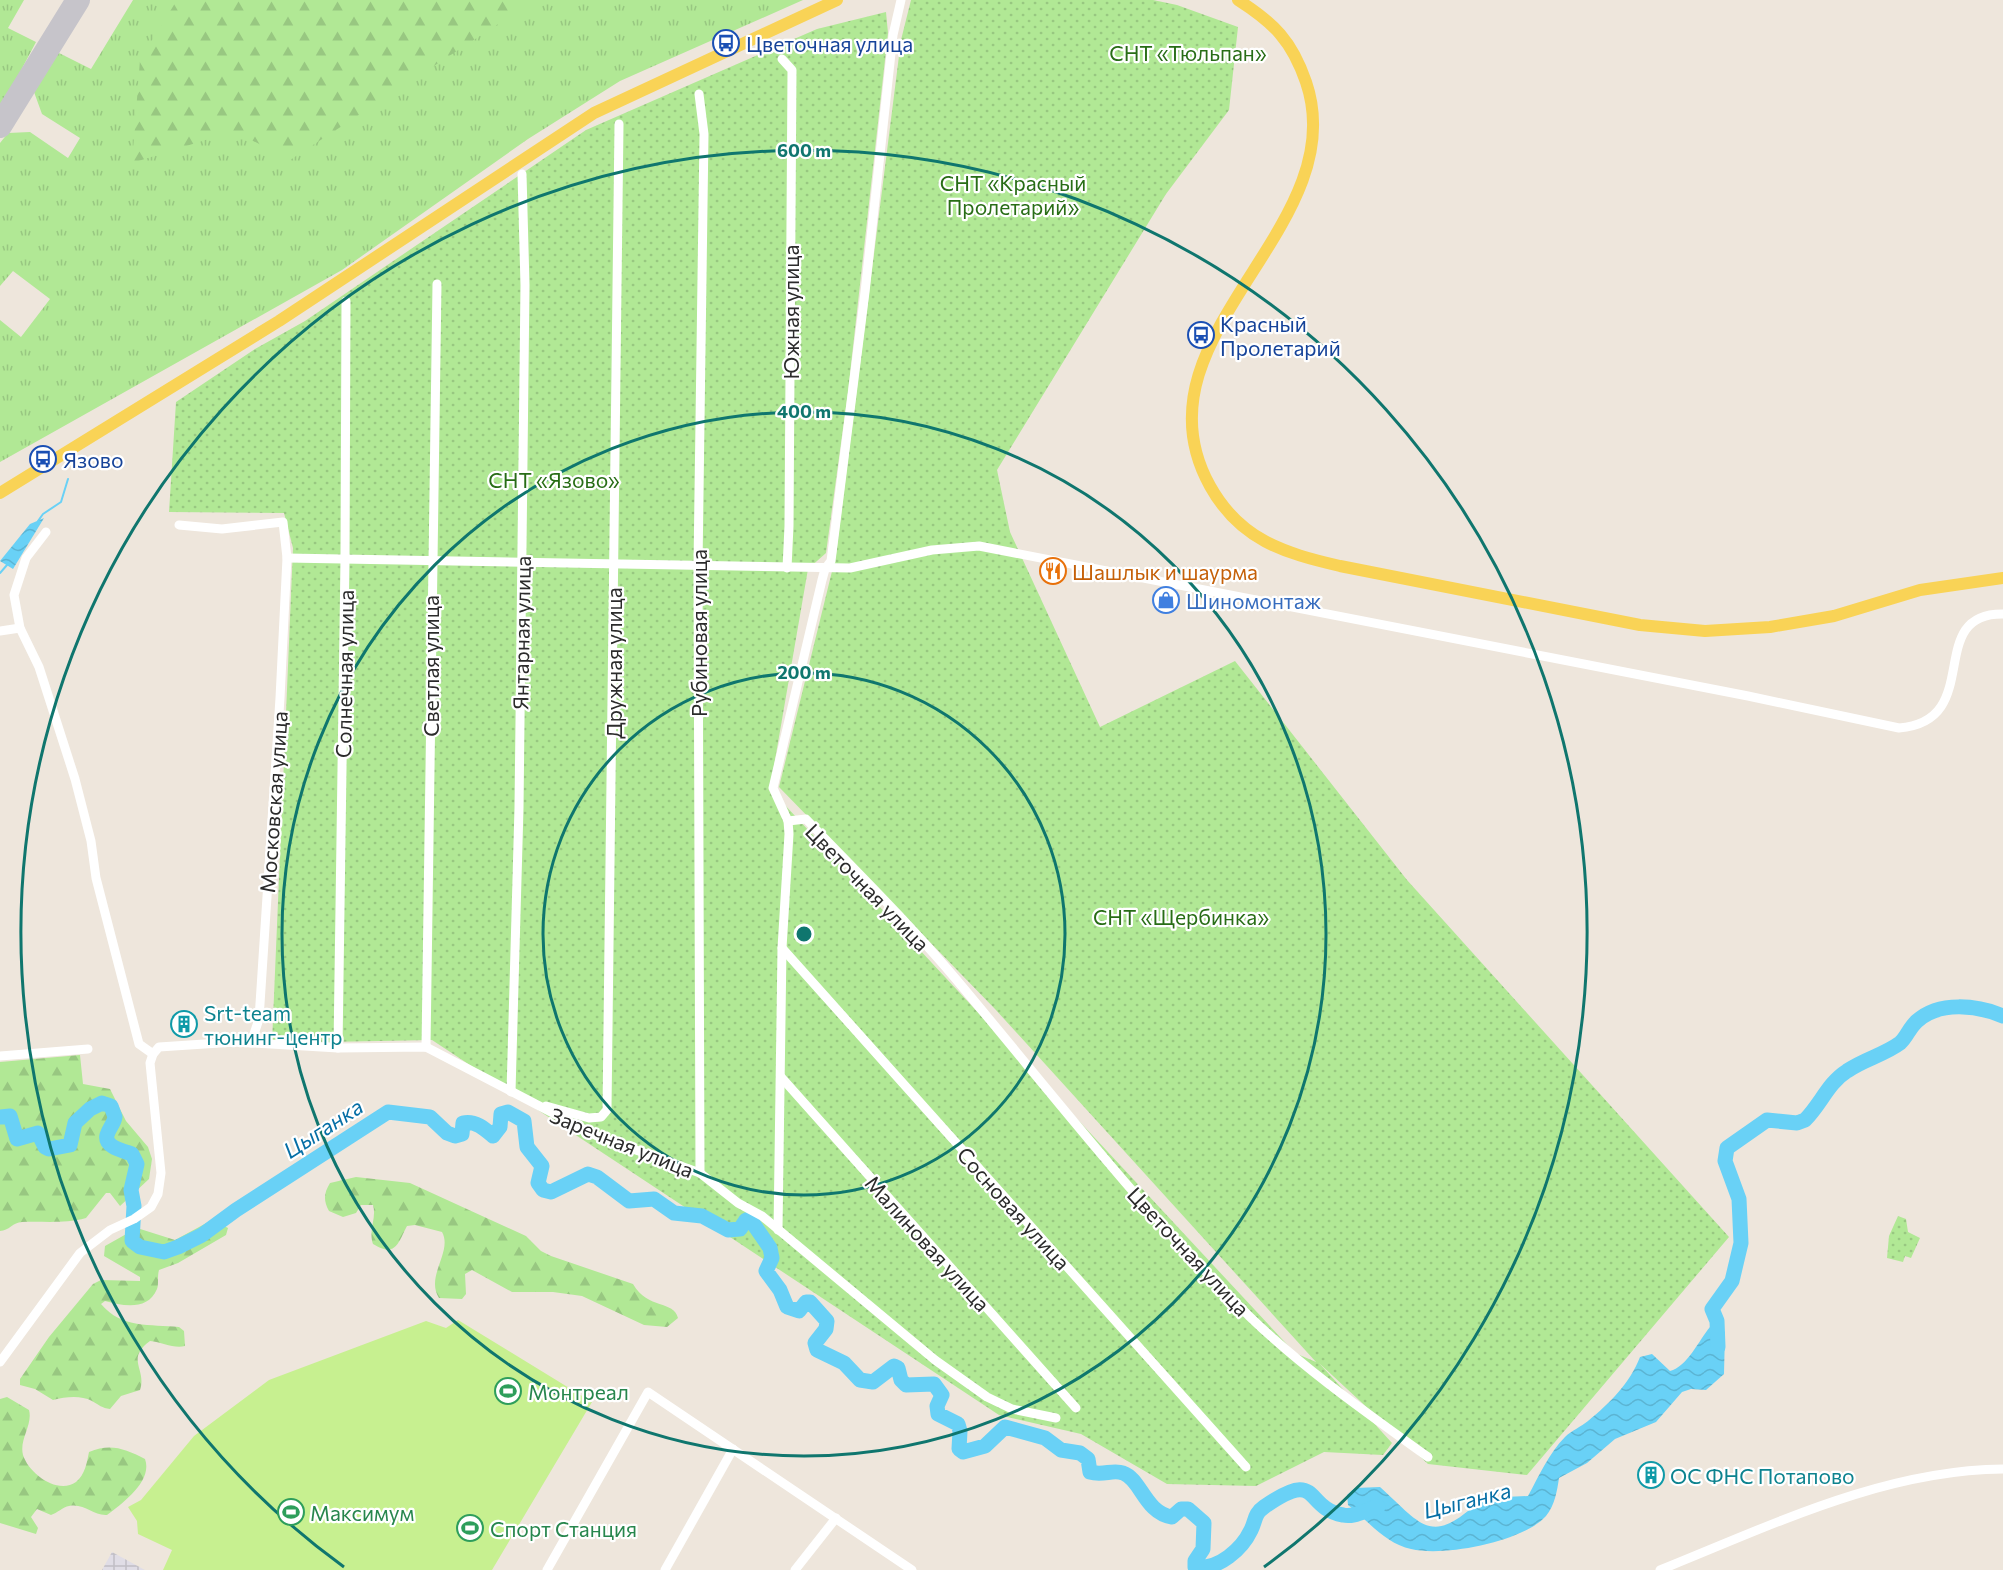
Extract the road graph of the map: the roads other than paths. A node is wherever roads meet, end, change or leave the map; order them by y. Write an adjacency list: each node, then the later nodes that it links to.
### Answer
1 (837, 0): 10 (main road)
2 (901, 0): 20 (street, Цветочная улица)
3 (1238, 0): 21 (main road)
4 (782, 59): 19 (street, Южная улица)
5 (699, 94): 18 (street, Рубиновая улица)
6 (619, 124): 17 (street, Дружная улица)
7 (522, 174): 16 (street, Янтарная улица)
8 (437, 284): 15 (street, Светлая улица)
9 (346, 301): 14 (street, Солнечная улица)
10 (0, 493)
11 (179, 525): 13 (street, Московская улица)
12 (46, 532): 23 (street)
13 (286, 558): 14 (street); 27 (street, Московская улица)
14 (345, 560): 15 (street); 29 (street, Солнечная улица)
15 (431, 561): 16 (street); 28 (street, Светлая улица)
16 (522, 562): 17 (street); 34 (street, Янтарная улица)
17 (613, 564): 18 (street); 35 (street, Дружная улица)
18 (698, 566): 19 (street); 36 (street, Рубиновая улица)
19 (787, 568): 20 (street)
20 (825, 568): 22 (street); 25 (street, Цветочная улица)
21 (2003, 578)
22 (2003, 614)
23 (20, 628): 24 (street); 31 (street)
24 (0, 631)
25 (788, 821): 26 (street); 42 (street, Цветочная улица)
26 (782, 948): 33 (street); 43 (street, Сосновая улица)
27 (251, 1043): 29 (street, Заречная улица); 31 (street, Заречная улица)
28 (426, 1047): 29 (street, Заречная улица); 34 (street, Заречная улица)
29 (338, 1048)
30 (88, 1049): 32 (street)
31 (156, 1050): 38 (street)
32 (0, 1056)
33 (781, 1077): 37 (street); 39 (street, Малиновая улица)
34 (511, 1092): 35 (street, Заречная улица)
35 (521, 1098): 36 (street, Заречная улица)
36 (700, 1173): 37 (street, Заречная улица)
37 (778, 1230): 40 (street, Заречная улица)
38 (0, 1362)
39 (1076, 1408)
40 (1056, 1418)
41 (733, 1449): 45 (street); 46 (street); 47 (street)
42 (1428, 1457)
43 (1246, 1467)
44 (2003, 1469): 50 (street)
45 (836, 1518): 48 (street); 49 (street)
46 (547, 1570)
47 (665, 1570)
48 (795, 1570)
49 (912, 1570)
50 (1660, 1570)

